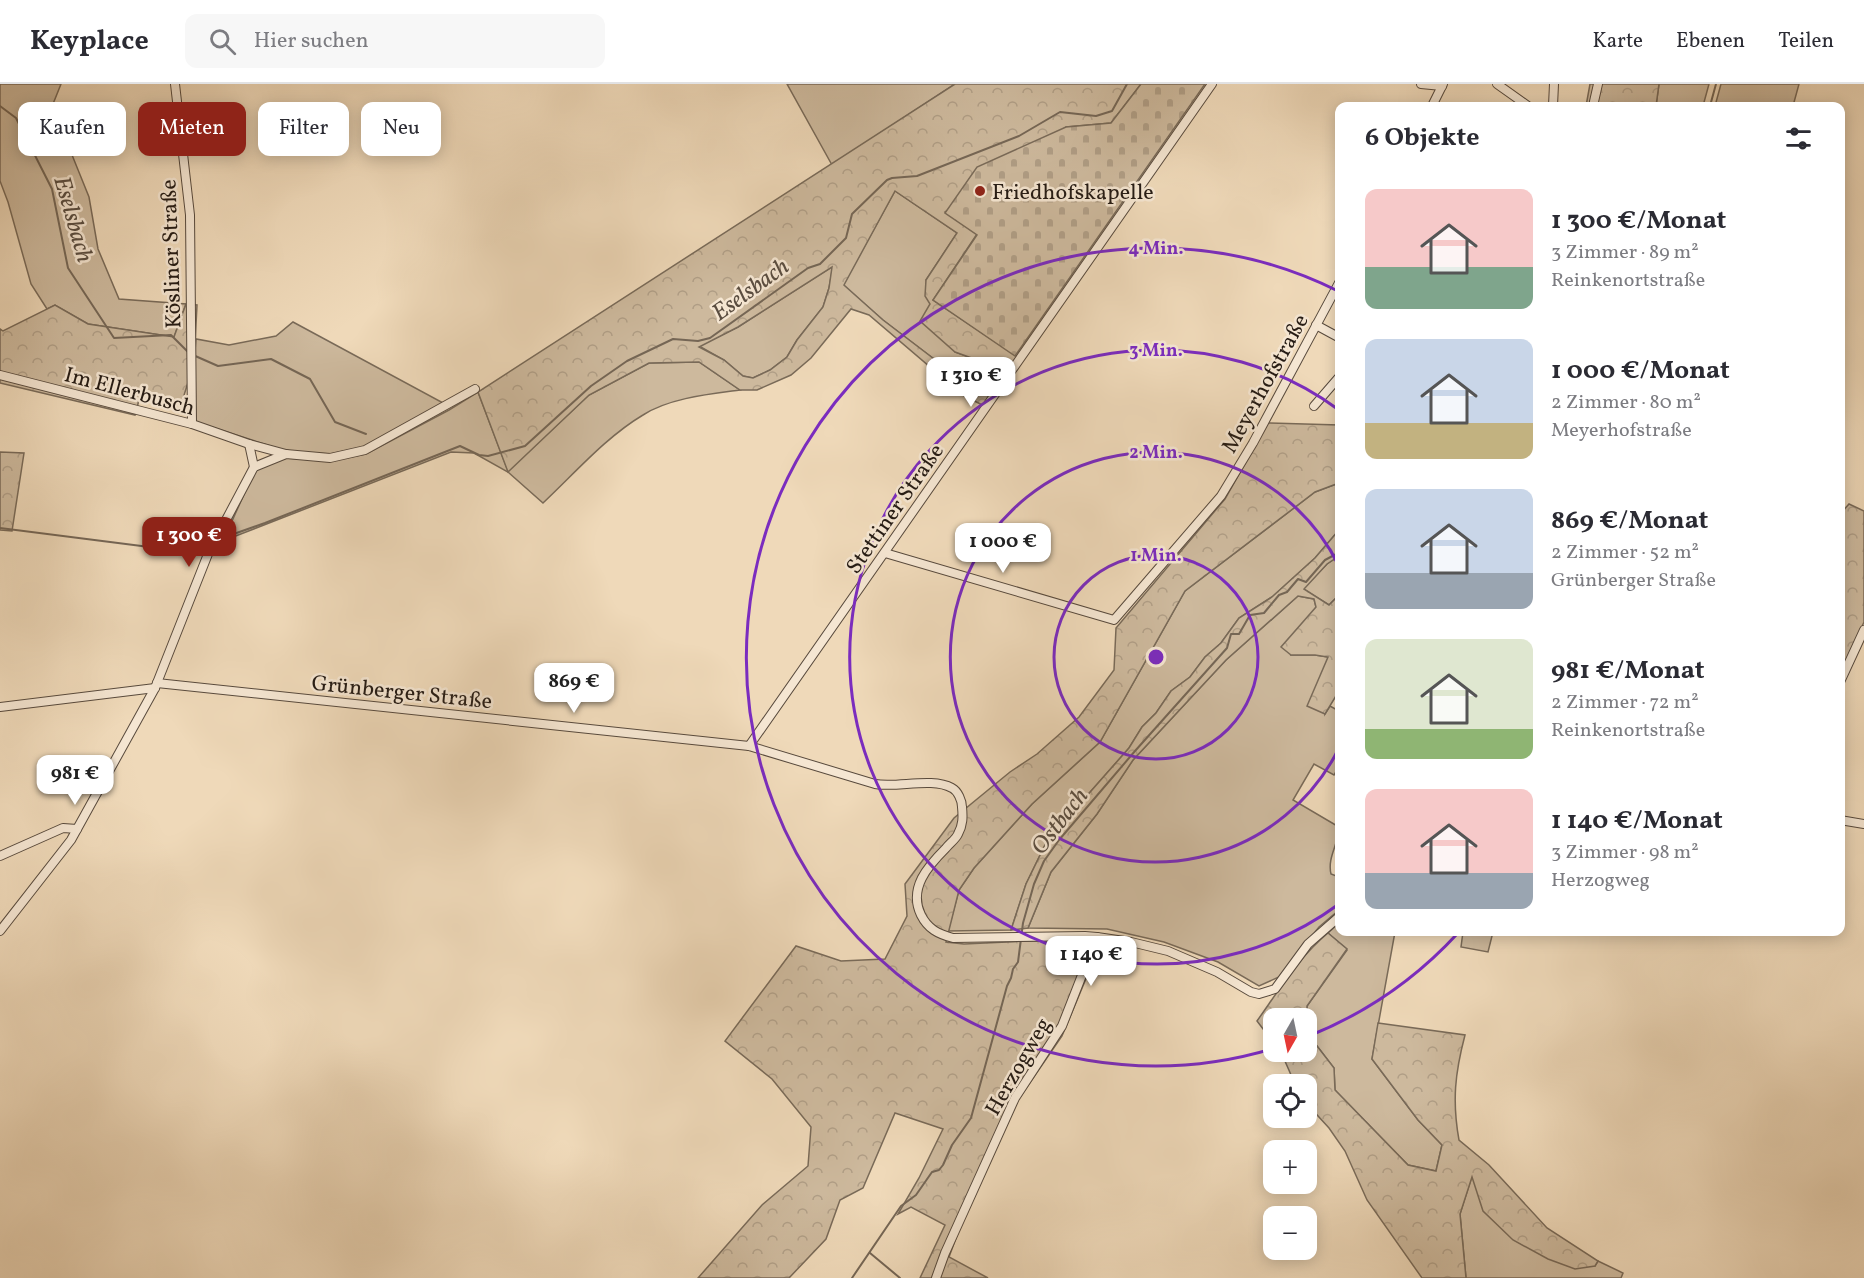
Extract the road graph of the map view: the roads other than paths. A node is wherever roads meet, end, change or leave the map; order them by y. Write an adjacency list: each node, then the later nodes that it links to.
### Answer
1 (175, 84): 19 (street, Kösliner Straße)
2 (1212, 84): 23 (street, Stettiner Straße)
3 (1421, 84): 7 (street)
4 (1497, 84): 9 (street)
5 (1554, 84): 10 (street)
6 (1598, 84): 11 (street)
7 (1443, 85): 8 (street)
8 (1434, 102)
9 (1514, 102)
10 (1553, 102)
11 (1594, 102)
12 (1335, 290): 13 (street, Meyerhofstraße)
13 (1316, 325): 14 (street); 23 (street, Meyerhofstraße)
14 (1335, 335)
15 (0, 375): 19 (street, Im Ellerbusch)
16 (1335, 382): 18 (street)
17 (475, 389): 21 (street, Im Ellerbusch)
18 (1314, 406)
19 (192, 424): 20 (street, Im Ellerbusch)
20 (249, 444): 21 (street, Im Ellerbusch); 22 (street)
21 (285, 454): 22 (street)
22 (254, 467): 26 (street)
23 (885, 553): 28 (street, Stettiner Straße)
24 (1864, 630): 25 (street)
25 (1845, 670)
26 (156, 685): 27 (street, Grünberger Straße); 28 (street, Grünberger Straße); 31 (street)
27 (0, 707)
28 (749, 746): 35 (street, Grünberger Straße)
29 (1845, 821): 30 (street)
30 (1864, 824)
31 (77, 829): 32 (street); 34 (street)
32 (0, 856)
33 (1335, 920): 35 (street)
34 (0, 931)
35 (1097, 937): 36 (street, Herzogweg)
36 (936, 1278)

